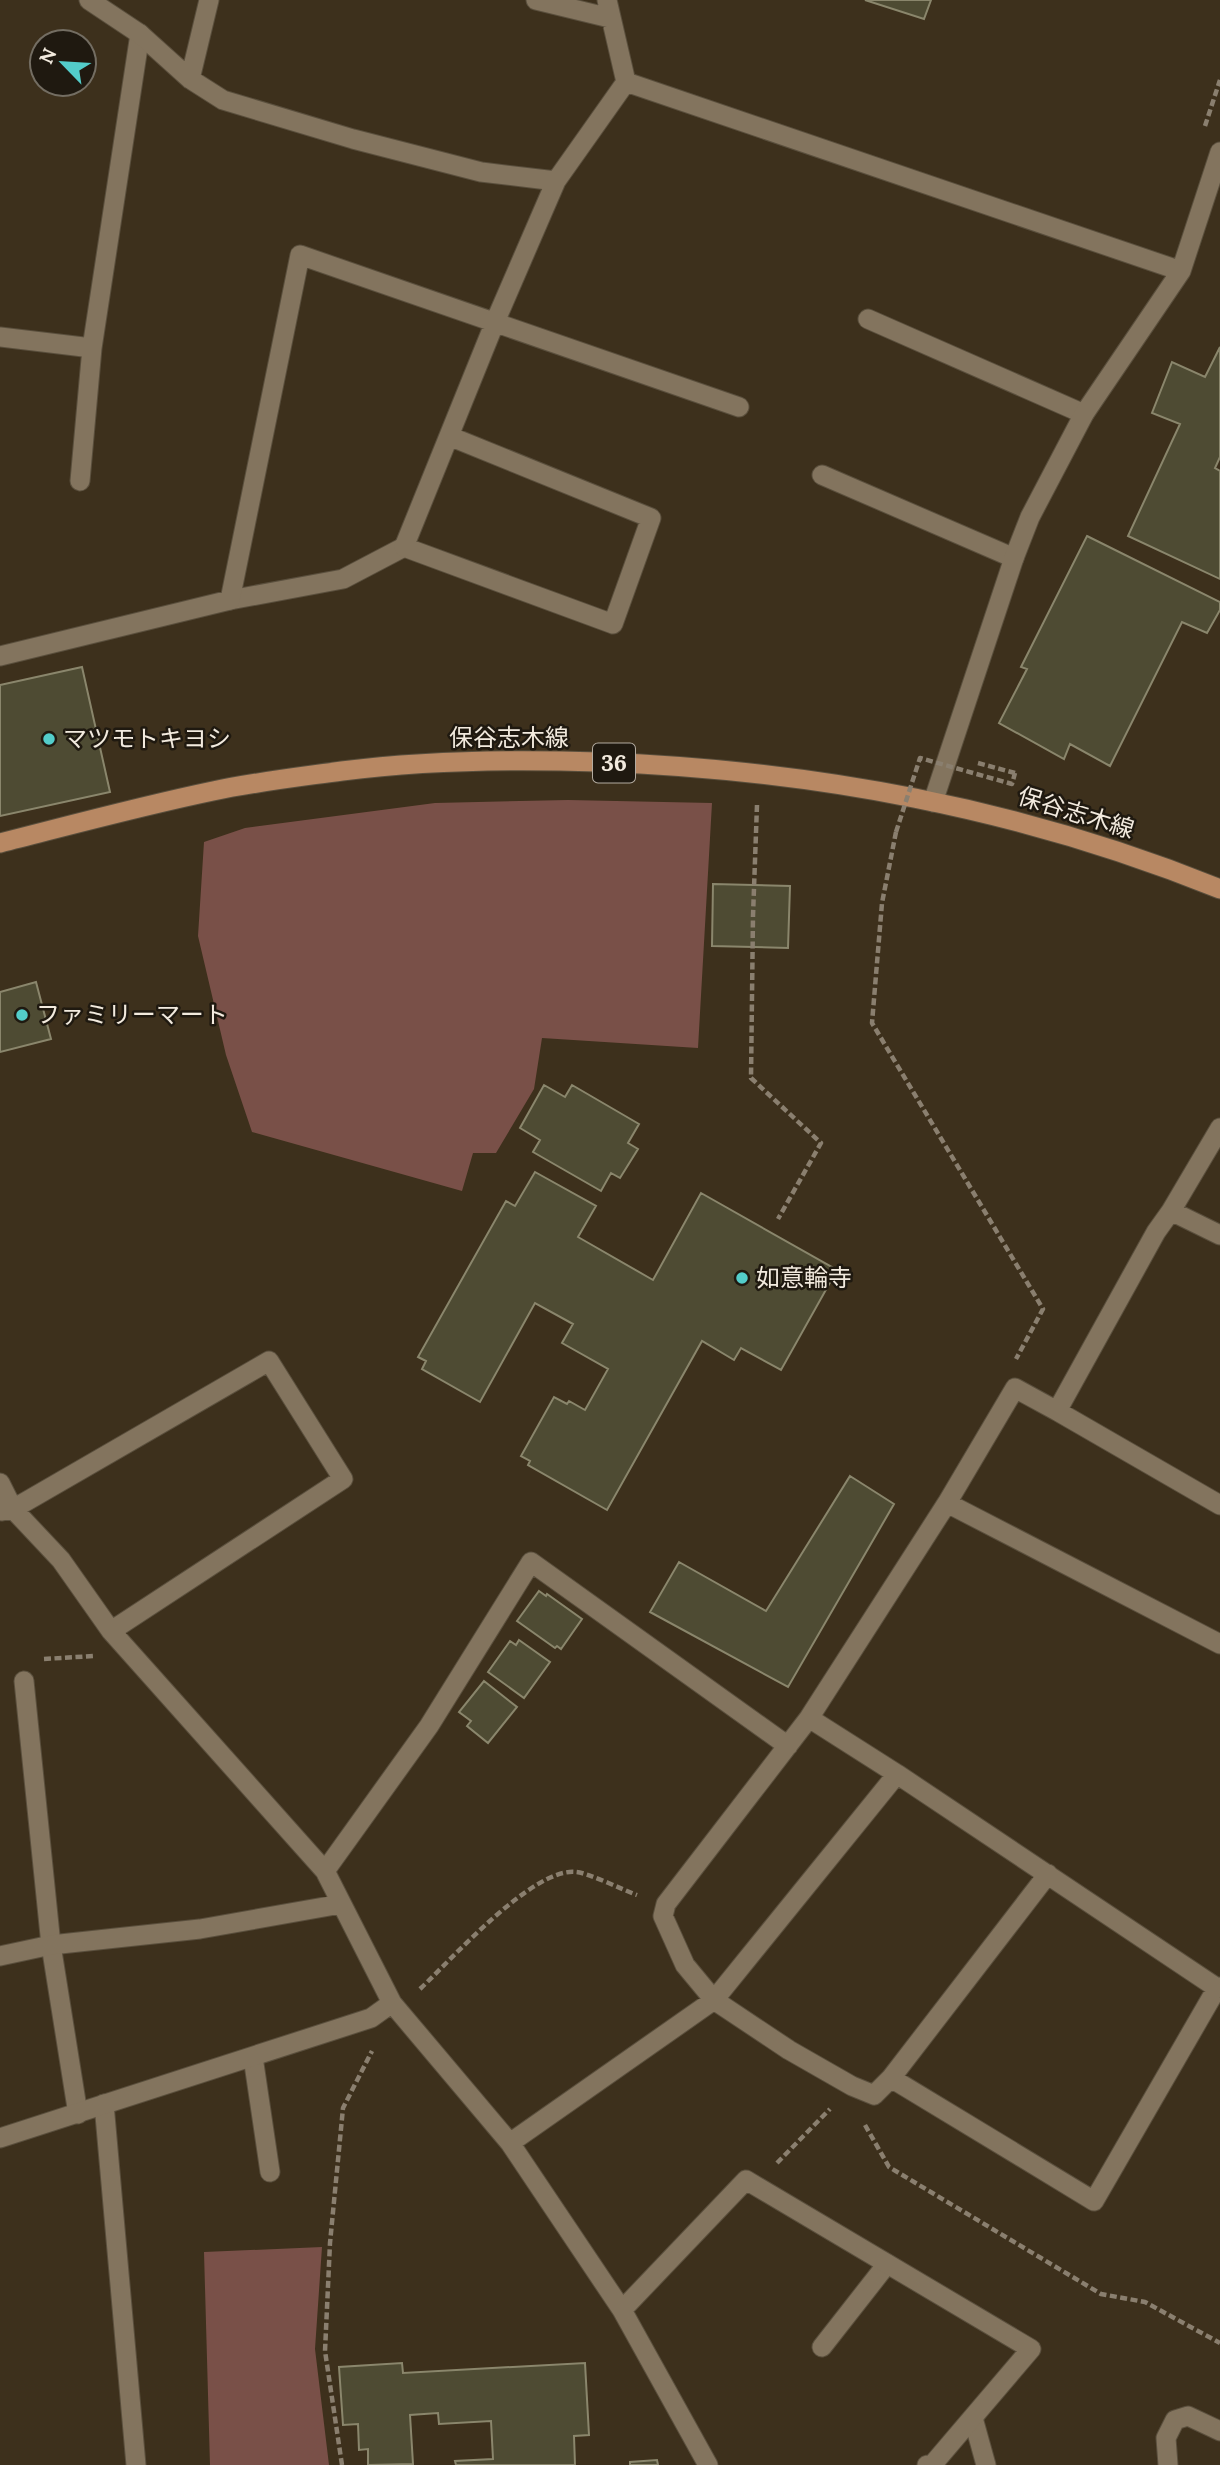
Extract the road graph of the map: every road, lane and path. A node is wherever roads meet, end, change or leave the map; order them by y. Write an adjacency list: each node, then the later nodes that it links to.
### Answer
1 (89, 0): 5 (street)
2 (209, 0): 6 (street)
3 (536, 0): 4 (street)
4 (609, 9): 7 (street)
5 (140, 34): 6 (street); 14 (street)
6 (190, 79): 9 (street)
7 (626, 82): 9 (street); 10 (street)
8 (1220, 152): 10 (street)
9 (556, 181): 12 (street)
10 (1181, 271): 16 (street)
11 (868, 319): 16 (street)
12 (495, 321): 15 (street); 17 (street); 22 (street)
13 (0, 337): 14 (street)
14 (92, 348): 19 (street)
15 (739, 407)
16 (1084, 414): 21 (street)
17 (449, 436): 20 (street); 20 (street)
18 (822, 475): 21 (street)
19 (80, 481)
20 (404, 547): 22 (street)
21 (1014, 558): 26 (street)
22 (230, 600): 23 (street)
23 (0, 656)
24 (970, 761): 33 (path, bridge)
25 (758, 772): 26 (main road, 保谷志木線 / 36); 27 (main road, 保谷志木線 / 36); 31 (path)
26 (933, 802): 28 (main road, 保谷志木線 / 36)
27 (0, 843)
28 (1220, 889)
29 (1220, 1128): 30 (street)
30 (1171, 1211): 32 (street); 34 (street)
31 (778, 1219)
32 (1220, 1235)
33 (1010, 1370)
34 (1057, 1411): 36 (street); 37 (street)
35 (0, 1483): 38 (street)
36 (947, 1503): 40 (street); 44 (street)
37 (1220, 1505)
38 (6, 1510): 39 (street); 39 (street)
39 (111, 1631): 47 (street)
40 (1220, 1644)
41 (96, 1656): 42 (path)
42 (41, 1660)
43 (24, 1681): 51 (street)
44 (808, 1718): 45 (street); 46 (street)
45 (788, 1746): 47 (street); 54 (street)
46 (897, 1774): 48 (street); 54 (street)
47 (325, 1871): 50 (street)
48 (1048, 1874): 53 (street); 57 (street)
49 (645, 1899): 55 (path)
50 (341, 1904): 51 (street); 55 (street)
51 (51, 1945): 52 (street); 60 (street)
52 (0, 1955)
53 (1218, 1987): 57 (street)
54 (714, 2000): 58 (street); 63 (street)
55 (395, 2008): 56 (street); 63 (street); 73 (path)
56 (253, 2057): 59 (street); 64 (street)
57 (891, 2078): 58 (street)
58 (852, 2086): 65 (path)
59 (104, 2104): 60 (street); 72 (street)
60 (78, 2114): 62 (street)
61 (864, 2124): 68 (path)
62 (0, 2138)
63 (510, 2143): 67 (street)
64 (270, 2172)
65 (755, 2185): 66 (street); 67 (street)
66 (887, 2264): 69 (street); 70 (street)
67 (622, 2310): 74 (street)
68 (1220, 2343)
69 (822, 2347)
70 (973, 2418): 75 (street); 76 (street)
71 (1220, 2431): 77 (street)
72 (136, 2465)
73 (342, 2465)
74 (708, 2465)
75 (927, 2465)
76 (986, 2465)
77 (1168, 2465)

